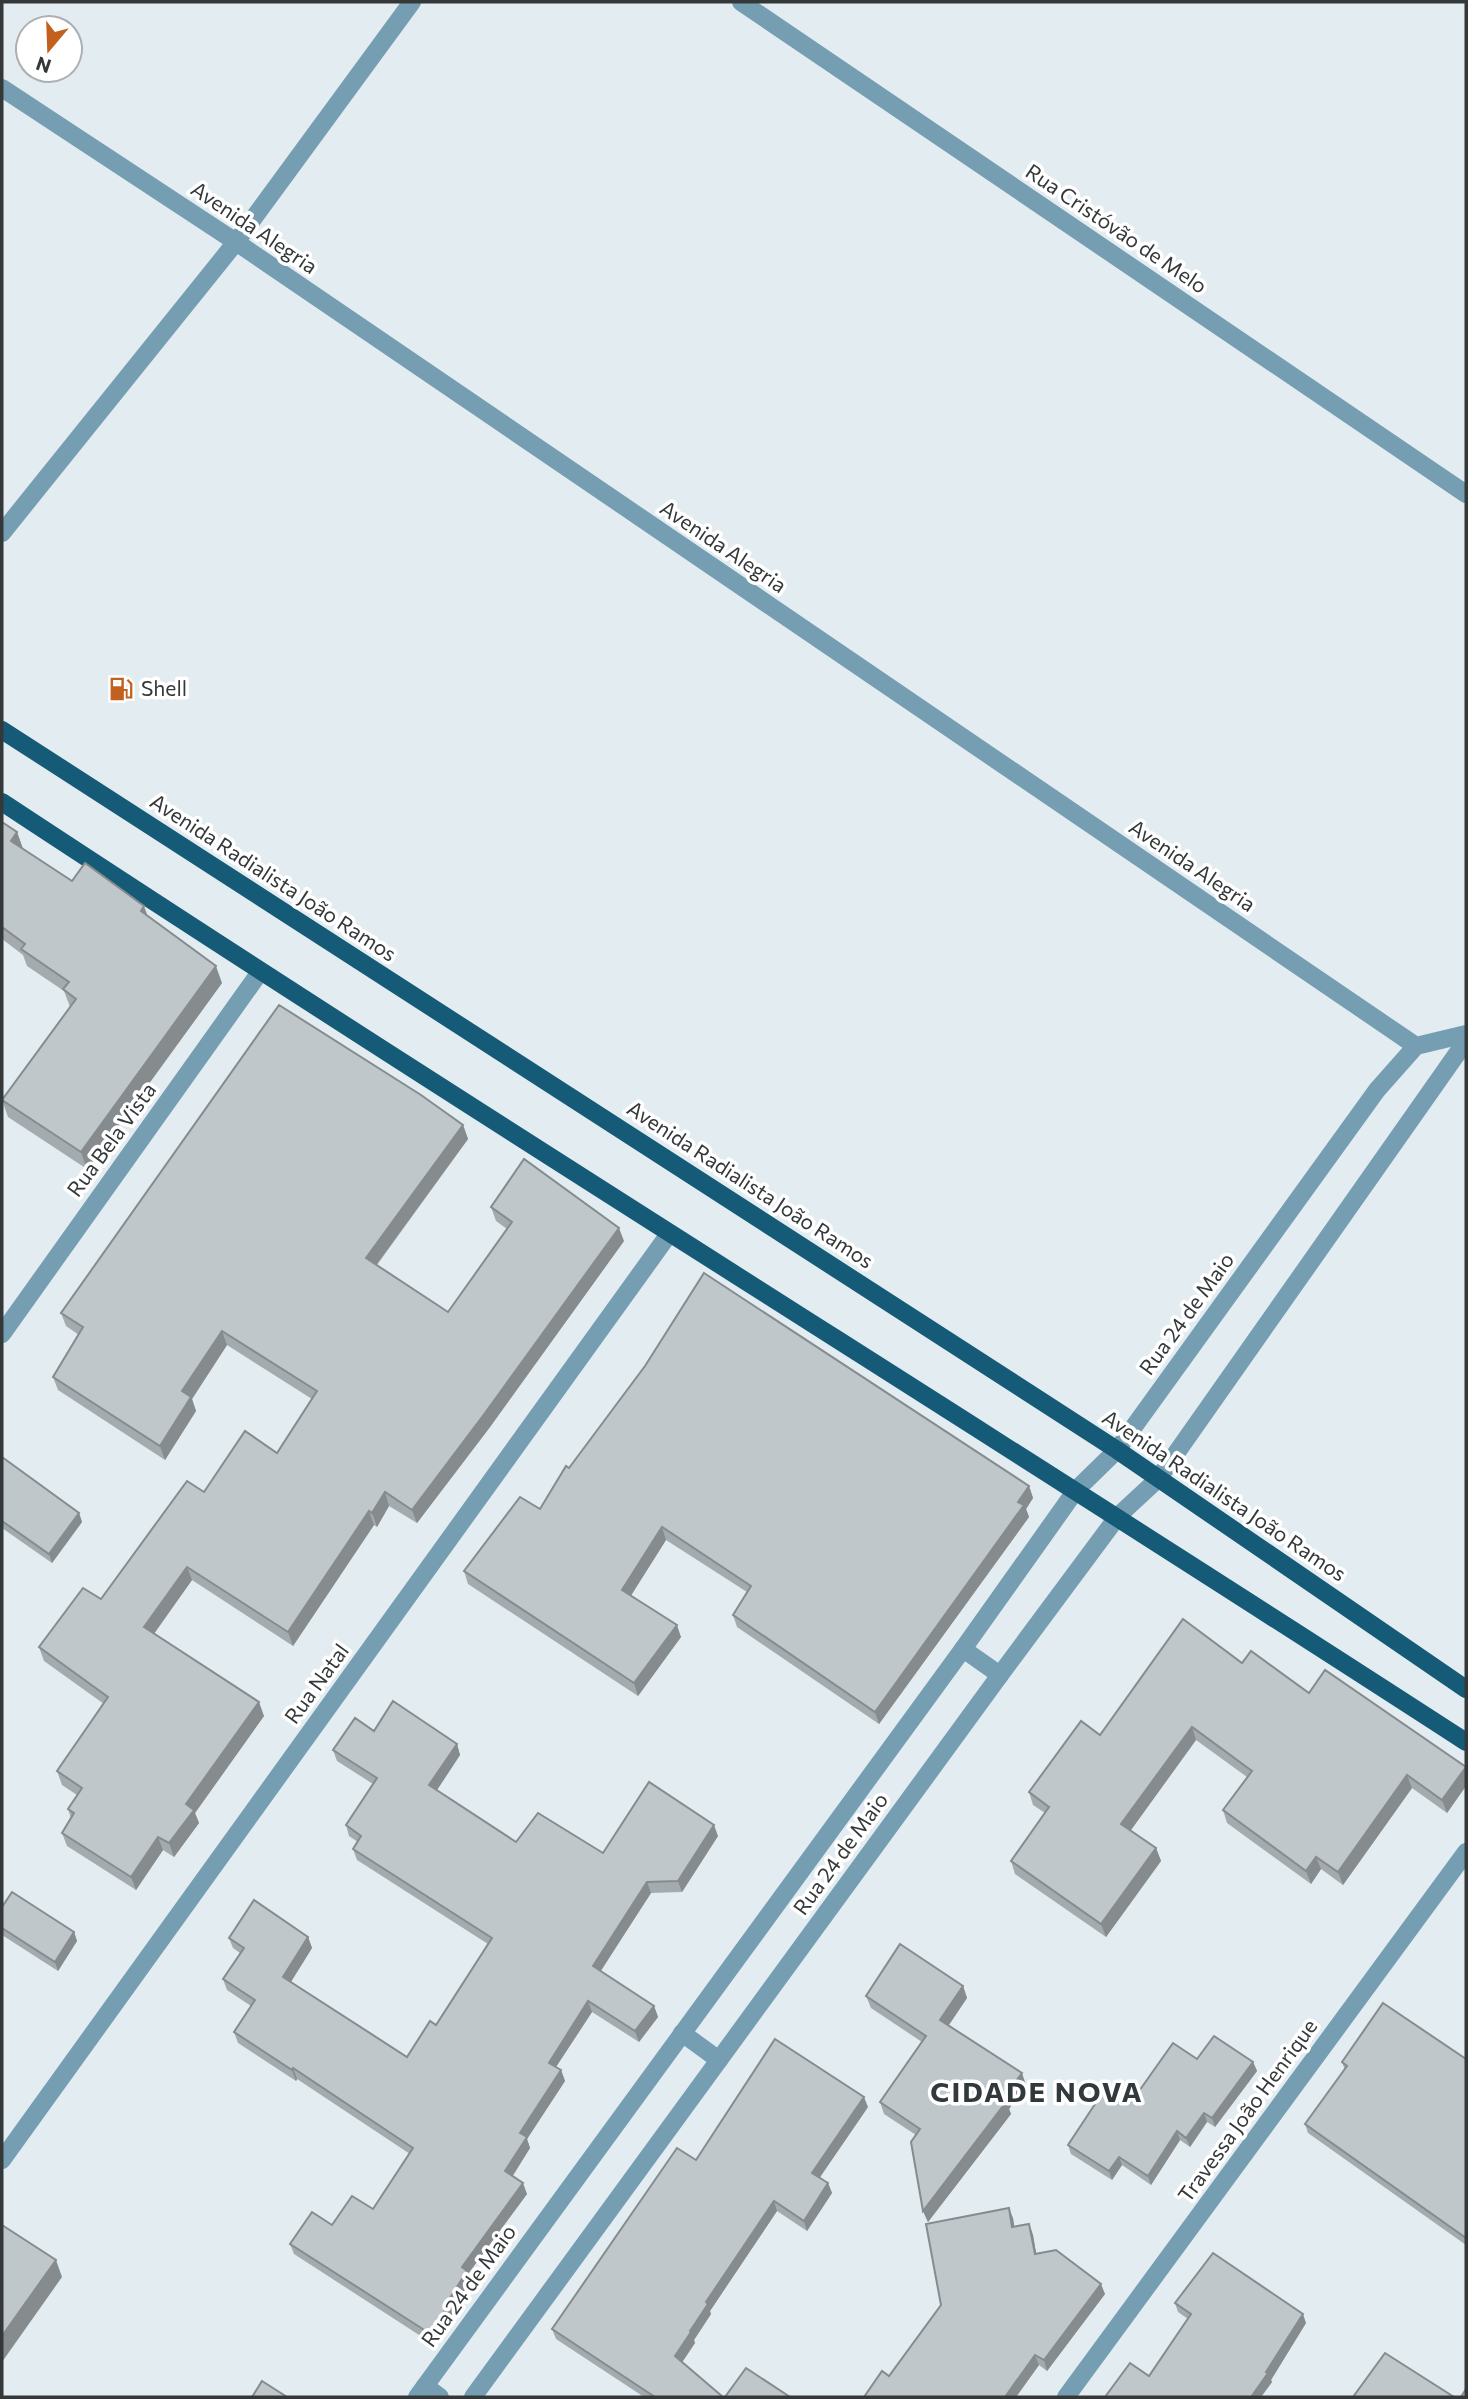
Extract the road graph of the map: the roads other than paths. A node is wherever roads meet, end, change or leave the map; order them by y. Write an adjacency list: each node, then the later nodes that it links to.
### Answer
1 (412, 2): 4 (street)
2 (741, 2): 5 (street, Rua Cristóvão de Melo)
3 (2, 88): 4 (street, Avenida Alegria)
4 (236, 242): 6 (street); 12 (street, Avenida Alegria)
5 (1466, 494)
6 (2, 533)
7 (2, 730): 15 (main road, Avenida Radialista João Ramos)
8 (2, 802): 9 (main road)
9 (260, 972): 13 (main road); 14 (street, Rua Bela Vista)
10 (1466, 1034): 12 (street)
11 (1466, 1041): 16 (street, Rua 24 de Maio)
12 (1416, 1046): 15 (street, Rua 24 de Maio)
13 (669, 1234): 17 (main road); 26 (street, Rua Natal)
14 (2, 1334)
15 (1117, 1450): 16 (main road, Avenida Radialista João Ramos); 17 (street, Rua 24 de Maio)
16 (1158, 1479): 18 (street, Rua 24 de Maio); 21 (main road, Avenida Radialista João Ramos)
17 (1076, 1490): 18 (main road); 19 (street, Rua 24 de Maio)
18 (1118, 1516): 20 (street, Rua 24 de Maio); 22 (main road)
19 (963, 1649): 20 (street); 24 (street, Rua 24 de Maio)
20 (1000, 1675): 25 (street, Rua 24 de Maio)
21 (1466, 1689)
22 (1466, 1742)
23 (1466, 1852): 30 (street, Travessa João Henrique)
24 (682, 2032): 25 (street); 27 (street, Rua 24 de Maio)
25 (719, 2060): 29 (street, Rua 24 de Maio)
26 (2, 2160)
27 (421, 2392): 28 (street)
28 (440, 2397)
29 (473, 2397)
30 (1066, 2397)

